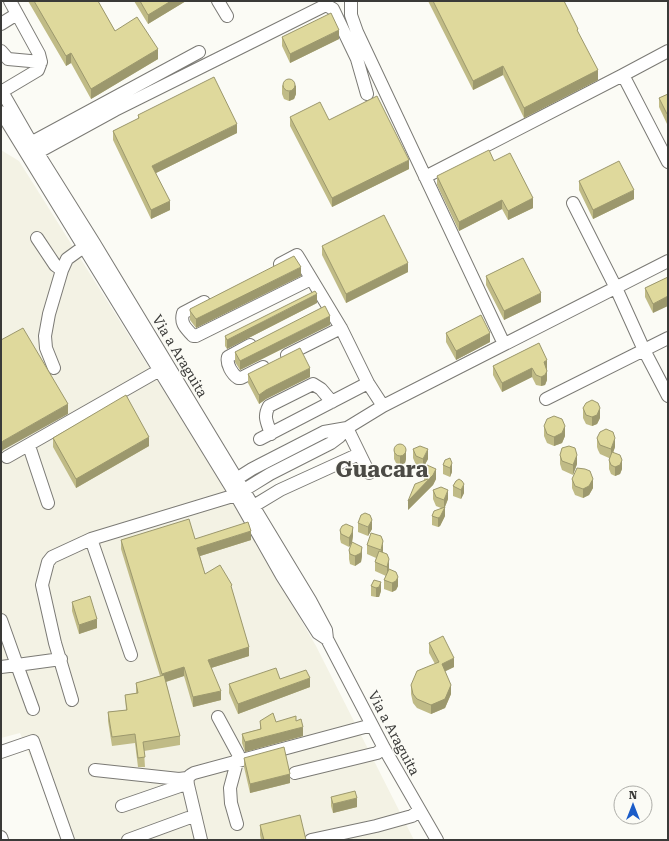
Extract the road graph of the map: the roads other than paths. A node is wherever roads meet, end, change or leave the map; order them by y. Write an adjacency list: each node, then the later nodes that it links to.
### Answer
1 (10, 1): 4 (street)
2 (218, 1): 5 (street)
3 (351, 1): 17 (street)
4 (17, 14): 6 (street); 10 (street)
5 (227, 16)
6 (1, 24)
7 (1, 51): 10 (street)
8 (668, 51): 11 (street)
9 (199, 52): 15 (street)
10 (41, 62): 12 (street)
11 (623, 75): 16 (street); 17 (street)
12 (1, 91): 15 (street, Via a Araguita)
13 (367, 94): 15 (street)
14 (1, 112): 15 (street, Via a Araguita)
15 (30, 150): 20 (street, Via a Araguita)
16 (668, 162)
17 (425, 177): 30 (street)
18 (573, 203): 25 (street)
19 (37, 238): 23 (street)
20 (89, 245): 23 (street); 33 (street, Via a Araguita)
21 (668, 261): 25 (street)
22 (271, 268): 24 (street)
23 (62, 270): 32 (street)
24 (311, 279): 26 (street); 27 (street)
25 (616, 288): 30 (street); 31 (street)
26 (217, 296)
27 (341, 328): 28 (street); 34 (street)
28 (263, 338)
29 (668, 338): 31 (street)
30 (504, 344): 38 (street)
31 (644, 350): 35 (street); 36 (street)
32 (54, 368)
33 (164, 368): 40 (street); 44 (street, Via a Araguita)
34 (368, 383): 37 (street); 38 (street)
35 (668, 396)
36 (546, 399)
37 (332, 402): 37 (street)
38 (383, 406): 39 (street)
39 (347, 428): 41 (street); 44 (street); 45 (street)
40 (29, 446): 42 (street); 46 (street)
41 (359, 454): 43 (street); 47 (street)
42 (6, 457)
43 (369, 473)
44 (232, 481): 45 (street, Via a Araguita)
45 (240, 493): 47 (street, Via a Araguita); 48 (street)
46 (48, 503)
47 (249, 509): 57 (street, Via a Araguita)
48 (91, 539): 50 (street); 51 (street)
49 (1, 620): 52 (street)
50 (131, 655)
51 (61, 659): 52 (street); 54 (street)
52 (17, 666): 53 (street); 55 (street)
53 (1, 667)
54 (72, 700)
55 (33, 709)
56 (218, 716): 60 (street)
57 (372, 725): 58 (street, Via a Araguita); 60 (street)
58 (384, 748): 62 (street); 65 (street, Via a Araguita)
59 (1, 752): 68 (street)
60 (238, 762): 63 (street); 67 (street)
61 (95, 770): 63 (street)
62 (295, 773)
63 (188, 781): 64 (street); 66 (street)
64 (122, 806)
65 (419, 811): 71 (street); 72 (street, Via a Araguita)
66 (196, 818): 69 (street); 70 (street)
67 (238, 824)
68 (68, 840)
69 (128, 840)
70 (201, 840)
71 (311, 840)
72 (437, 840)

